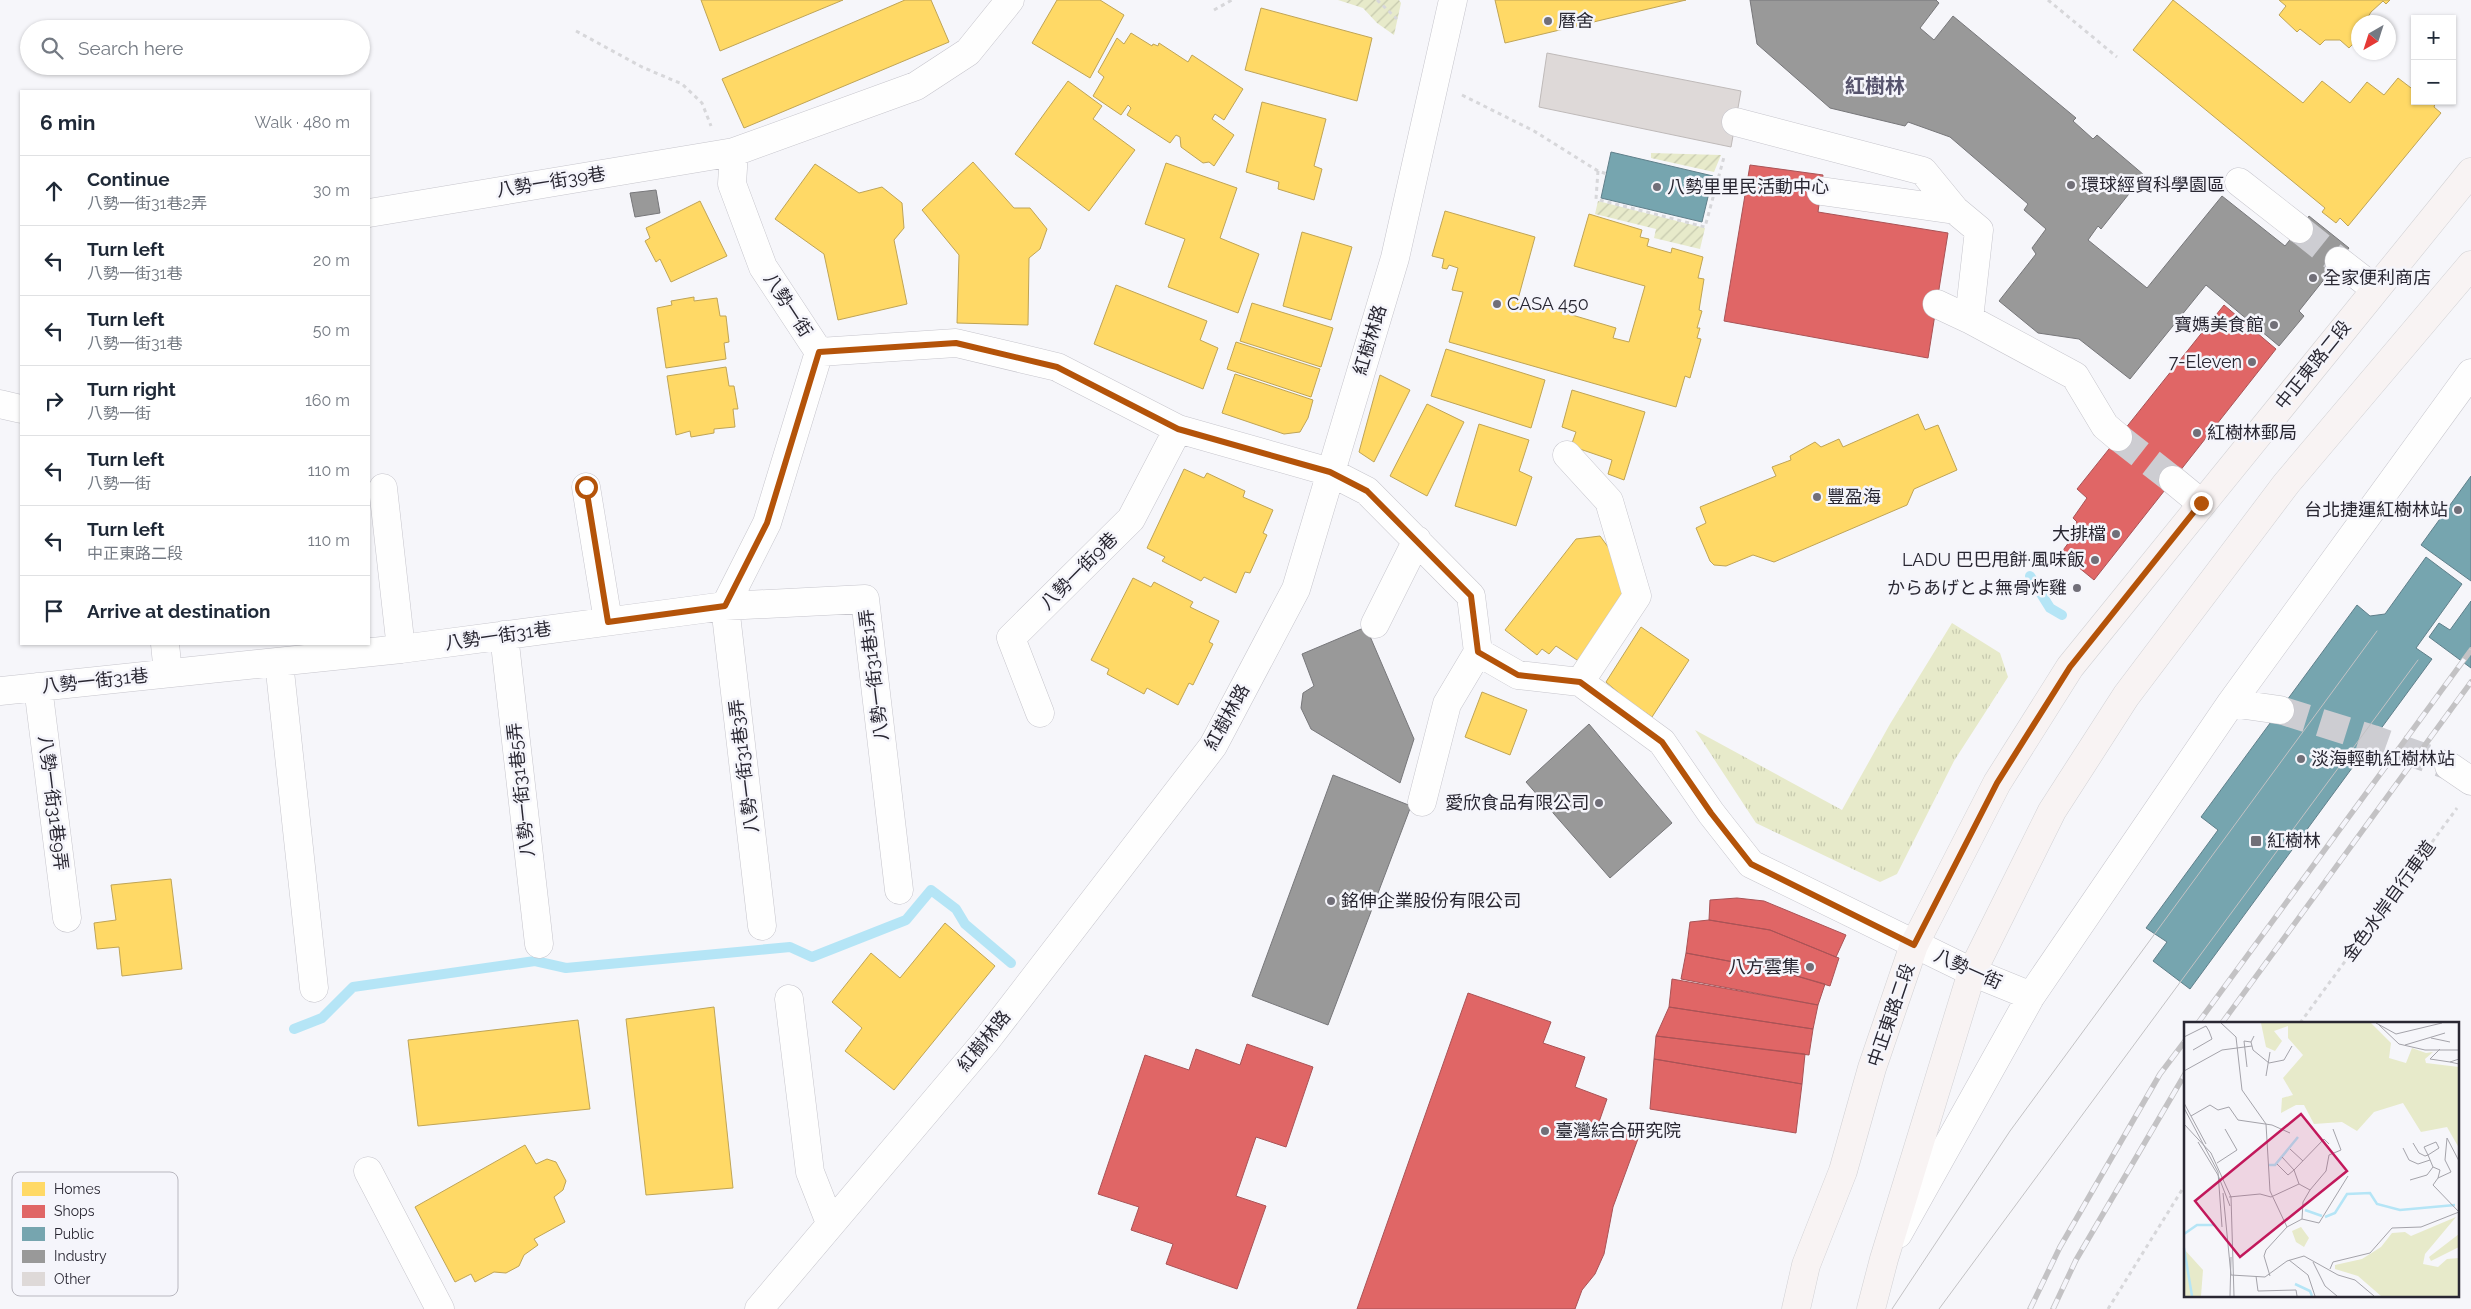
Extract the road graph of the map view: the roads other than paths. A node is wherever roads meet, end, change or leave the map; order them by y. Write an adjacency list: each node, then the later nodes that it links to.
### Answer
1 (1010, 0): 4 (street)
2 (1453, 0): 23 (street, 紅樹林路)
3 (1736, 122): 8 (street)
4 (734, 152): 9 (street, 八勢一街39巷); 16 (street, 八勢一街)
5 (2471, 172): 13 (main road, 中正東路二段)
6 (2239, 182): 10 (street)
7 (1821, 191): 8 (street)
8 (1954, 210): 15 (street)
9 (370, 213)
10 (2299, 229)
11 (2339, 261): 13 (street)
12 (2471, 265): 50 (main road)
13 (2375, 289): 27 (main road, 中正東路二段)
14 (1937, 304): 15 (street)
15 (1969, 319): 21 (street)
16 (819, 352): 20 (street, 八勢一街); 29 (street)
17 (2471, 372): 41 (street)
18 (0, 404): 19 (street)
19 (20, 410)
20 (1178, 429): 23 (street, 八勢一街); 43 (street, 八勢一街9巷)
21 (2118, 437)
22 (1567, 455): 38 (street)
23 (1330, 472): 28 (street, 八勢一街); 55 (street, 紅樹林路)
24 (2172, 480): 27 (street)
25 (586, 487): 30 (street)
26 (383, 488): 34 (street)
27 (2201, 503): 49 (main road, 中正東路二段)
28 (1417, 540): 31 (street); 35 (street, 八勢一街)
29 (725, 606): 30 (street, 八勢一街31巷); 45 (street, 八勢一街31巷1弄); 47 (street, 八勢一街31巷3弄)
30 (608, 622): 32 (street, 八勢一街31巷)
31 (1375, 624)
32 (504, 635): 34 (street, 八勢一街31巷); 48 (street, 八勢一街31巷5弄)
33 (165, 645): 37 (street)
34 (401, 649): 36 (street, 八勢一街31巷)
35 (1478, 652): 38 (street, 八勢一街); 44 (street)
36 (280, 662): 37 (street, 八勢一街31巷); 51 (street)
37 (168, 674): 39 (street, 八勢一街31巷)
38 (1580, 682): 49 (street, 八勢一街)
39 (38, 687): 40 (street, 八勢一街31巷); 46 (street, 八勢一街31巷9弄)
40 (0, 691)
41 (2231, 703): 42 (street); 52 (street)
42 (2280, 710)
43 (1040, 713)
44 (1422, 802)
45 (899, 890)
46 (67, 918)
47 (762, 926)
48 (539, 944)
49 (1914, 945): 50 (street, 八勢一街); 59 (main road, 中正東路二段)
50 (1972, 972): 52 (street, 八勢一街); 56 (main road)
51 (314, 988)
52 (2031, 996): 56 (street)
53 (789, 999): 55 (street)
54 (368, 1171): 57 (street)
55 (830, 1223): 58 (street, 紅樹林路)
56 (1884, 1259): 60 (main road)
57 (440, 1309)
58 (759, 1309)
59 (1796, 1309)
60 (1871, 1309)

